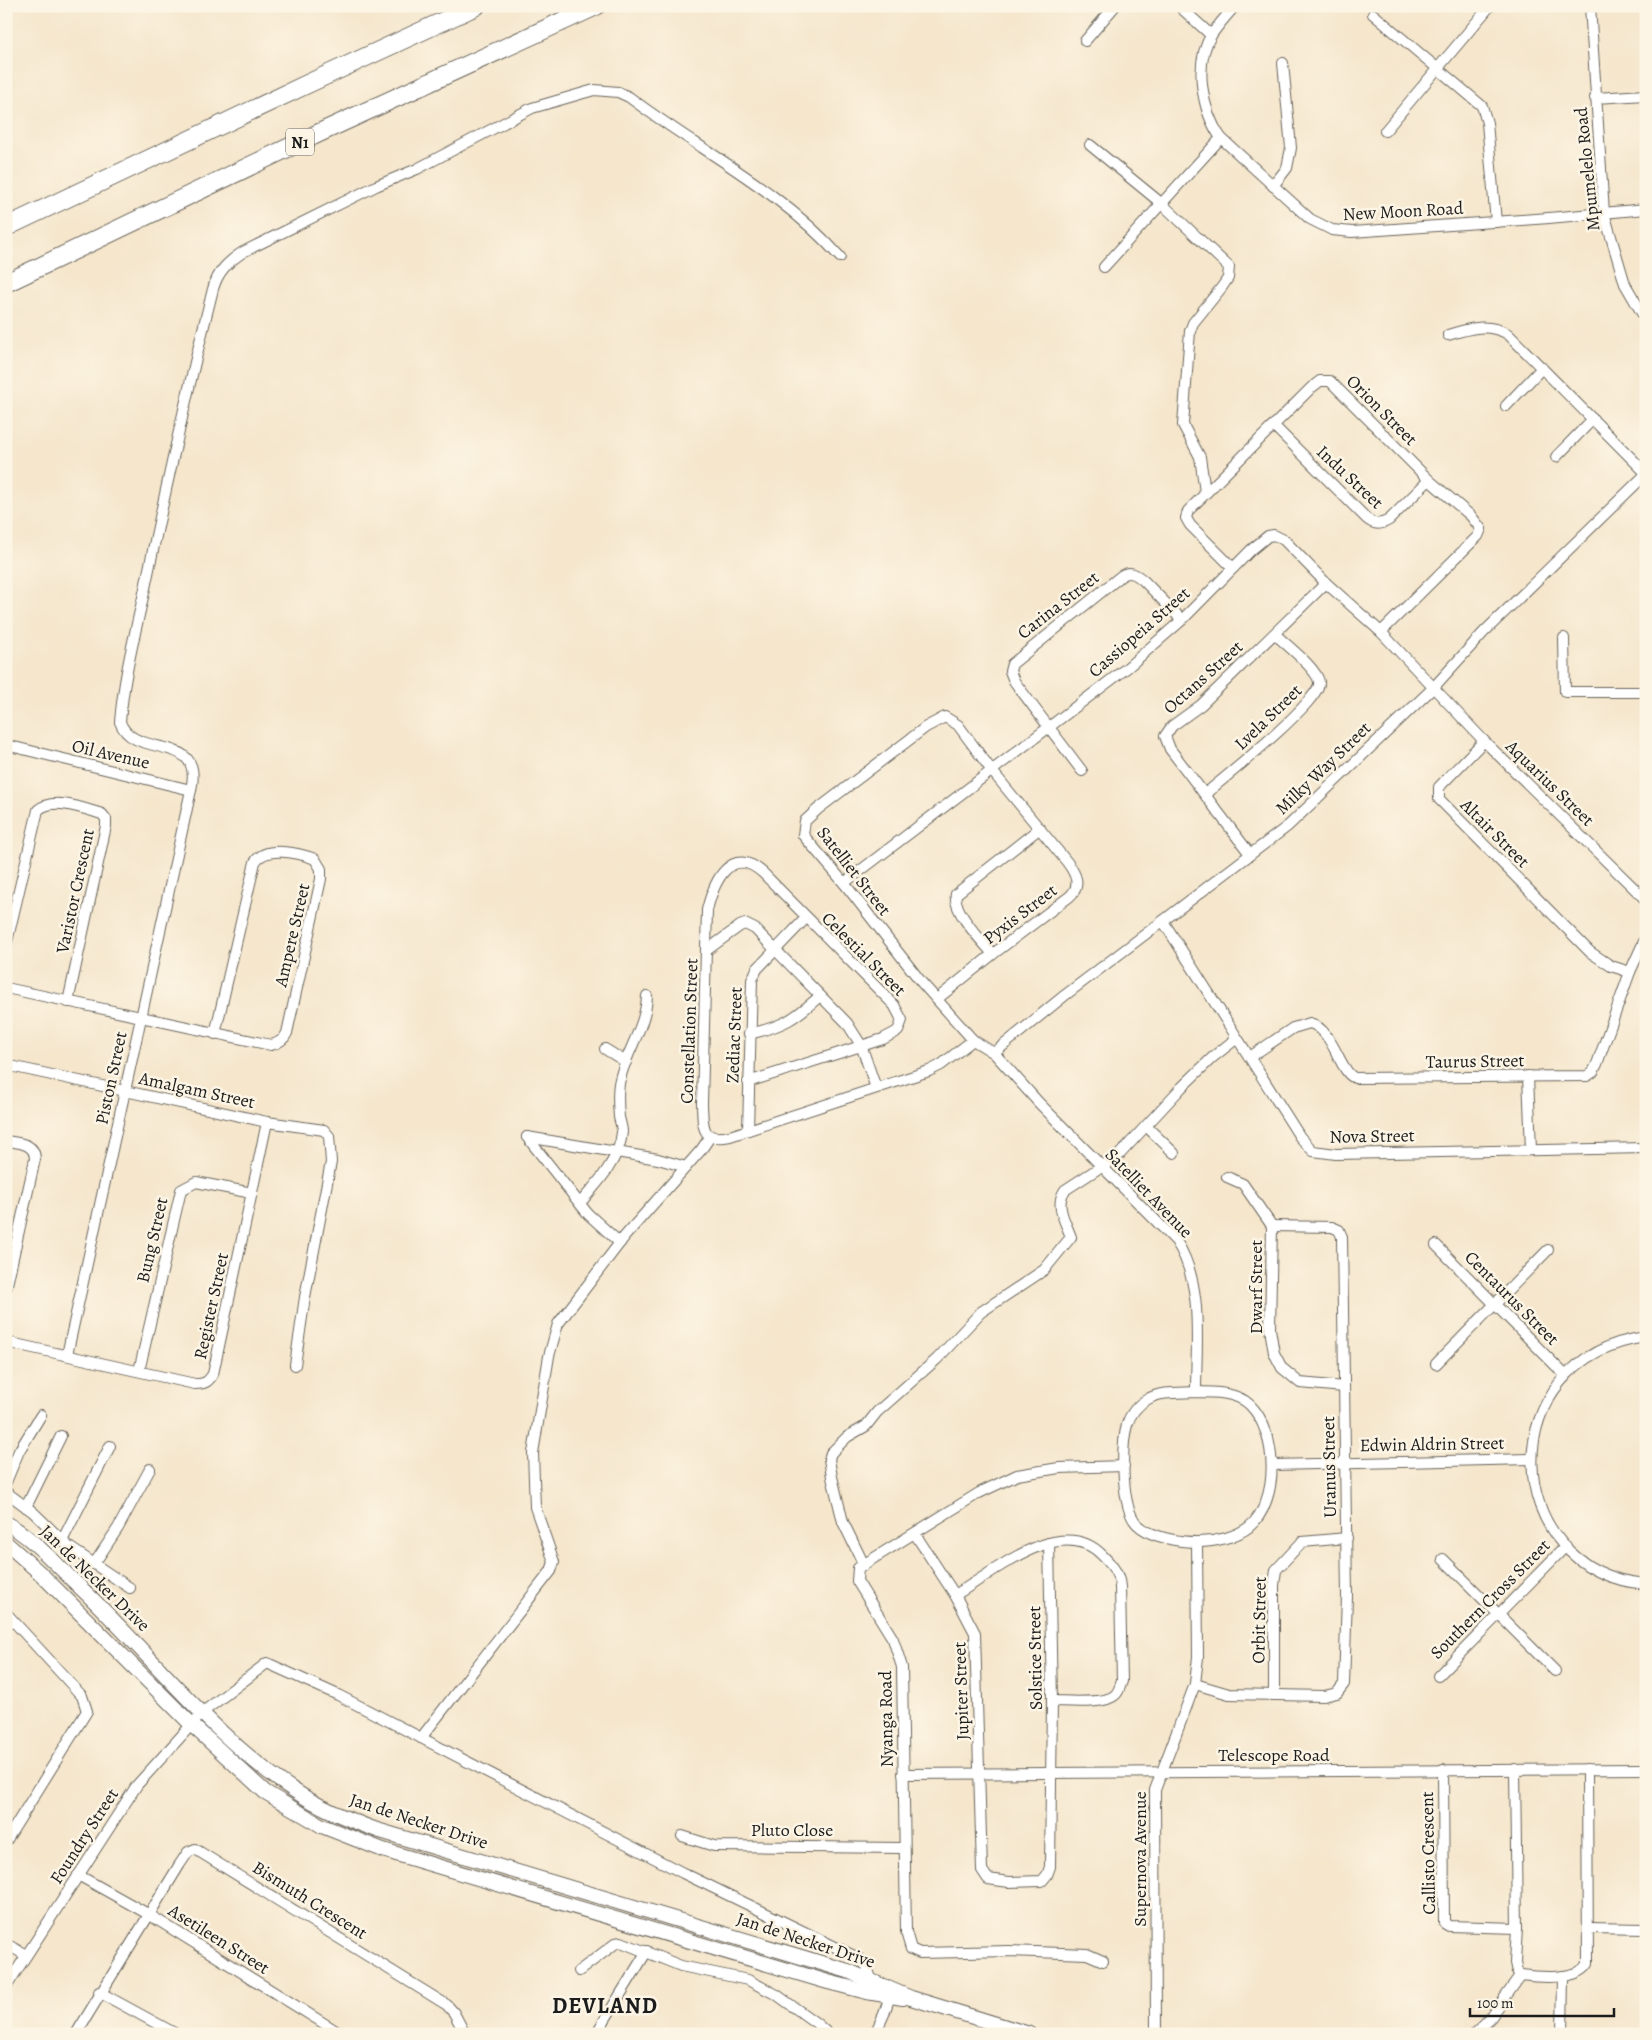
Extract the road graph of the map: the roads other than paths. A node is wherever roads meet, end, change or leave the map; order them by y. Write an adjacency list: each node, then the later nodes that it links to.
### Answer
1 (476, 6): 23 (highway)
2 (596, 6): 26 (highway, N1)
3 (1115, 6): 10 (street)
4 (1179, 6): 9 (street)
5 (1235, 6): 9 (street, New Moon Road)
6 (1490, 6): 12 (street)
7 (1590, 6): 14 (street, Mpumelelo Road)
8 (1373, 14): 12 (street)
9 (1212, 34): 16 (street, New Moon Road)
10 (1085, 41)
11 (1283, 63): 18 (street)
12 (1437, 68): 15 (street); 22 (street)
13 (1646, 95): 14 (street)
14 (1595, 98): 21 (street, Mpumelelo Road)
15 (1385, 131)
16 (1221, 138): 18 (street, New Moon Road); 19 (street)
17 (1090, 145): 19 (street)
18 (1273, 186): 22 (street, New Moon Road)
19 (1161, 203): 25 (street); 36 (street)
20 (1646, 209): 21 (street, New Moon Road)
21 (1604, 213): 22 (street, New Moon Road); 27 (street, Mpumelelo Road)
22 (1496, 222)
23 (6, 227)
24 (840, 256): 50 (street)
25 (1104, 267)
26 (6, 283)
27 (1646, 320)
28 (1448, 334): 29 (street)
29 (1542, 368): 30 (street); 31 (street)
30 (1506, 406)
31 (1592, 419): 33 (street); 34 (street)
32 (1273, 425): 35 (street, Indu Street); 35 (street, Orion Street); 36 (street, Orion Street)
33 (1556, 457)
34 (1646, 473): 43 (street, Milky Way Street)
35 (1429, 480): 40 (street, Orion Street)
36 (1206, 492): 37 (street, Orion Street)
37 (1233, 568): 38 (street, Cassiopeia Street); 39 (street, Cassiopeia Street)
38 (1326, 583): 40 (street, Cassiopeia Street); 41 (street, Octans Street)
39 (1182, 620): 45 (street, Cassiopeia Street); 45 (street, Carina Street)
40 (1381, 632): 43 (street, Cassiopeia Street)
41 (1275, 634): 51 (street, Octans Street); 51 (street, Lvela Street)
42 (1564, 638): 44 (street)
43 (1433, 688): 46 (street, Aquarius Street); 53 (street, Milky Way Street)
44 (1646, 692)
45 (1048, 727): 48 (street, Cassiopeia Street); 49 (street)
46 (1484, 741): 55 (street, Aquarius Street); 63 (street, Altair Street)
47 (6, 745): 50 (street, Oil Avenue)
48 (992, 771): 52 (street, Pyxis Street); 54 (street, Cassiopeia Street); 54 (street, Satelliet Street)
49 (1082, 771)
50 (191, 790): 69 (street, Piston Street)
51 (1205, 794): 53 (street, Octans Street)
52 (1040, 828): 62 (street, Pyxis Street); 62 (street)
53 (1250, 854): 57 (street, Milky Way Street)
54 (844, 883): 67 (street, Satelliet Street)
55 (1646, 900)
56 (806, 918): 60 (street, Celestial Street); 61 (street, Celestial Street); 74 (street, Celestial Street)
57 (1164, 920): 72 (street, Nova Street); 76 (street, Milky Way Street)
58 (1646, 937): 63 (street, Taurus Street)
59 (6, 946): 68 (street, Varistor Crescent)
60 (708, 950): 61 (street, Constellation Street); 87 (street, Constellation Street)
61 (776, 950): 66 (street, Constellation Street); 71 (street, Zediac Street)
62 (993, 954): 67 (street, Pyxis Street)
63 (1630, 972): 80 (street, Taurus Street)
64 (6, 988): 68 (street, Ampere Street)
65 (647, 996): 78 (street)
66 (820, 996): 71 (street); 74 (street, Constellation Street)
67 (937, 1000): 73 (street, Satelliet Street)
68 (68, 1002): 69 (street, Ampere Street)
69 (140, 1018): 70 (street, Ampere Street); 83 (street, Piston Street)
70 (215, 1034): 70 (street, Ampere Street)
71 (749, 1034): 81 (street, Zediac Street)
72 (1237, 1038): 77 (street, Nova Street); 85 (street)
73 (973, 1040): 76 (street, Satelliet Street); 82 (street)
74 (861, 1045): 81 (street); 82 (street, Constellation Street)
75 (604, 1049): 78 (street)
76 (994, 1053): 93 (street, Satelliet Avenue)
77 (1250, 1058): 80 (street, Taurus Street); 90 (street, Nova Street)
78 (626, 1062): 91 (street)
79 (6, 1065): 83 (street, Amalgam Street)
80 (1528, 1076): 90 (street)
81 (748, 1082): 86 (street, Zediac Street)
82 (876, 1088): 86 (street)
83 (126, 1091): 84 (street, Amalgam Street); 106 (street, Piston Street)
84 (267, 1122): 96 (street, Register Street); 108 (street, Amalgam Street)
85 (1146, 1126): 92 (street); 93 (street)
86 (748, 1130): 87 (street)
87 (710, 1137): 94 (street)
88 (6, 1141): 102 (street)
89 (1646, 1148): 90 (street, Nova Street)
90 (1530, 1150)
91 (616, 1152): 94 (street); 97 (street); 97 (street)
92 (1174, 1153)
93 (1100, 1166): 112 (street, Satelliet Avenue); 134 (street)
94 (686, 1167): 99 (street)
95 (1228, 1177): 98 (street)
96 (252, 1193): 109 (street, Bung Street); 109 (street, Register Street)
97 (580, 1203): 99 (street)
98 (1272, 1226): 111 (street, Dwarf Street); 111 (street, Uranus Street)
99 (620, 1243): 147 (street)
100 (1436, 1244): 103 (street, Centaurus Street)
101 (1548, 1250): 103 (street)
102 (6, 1289)
103 (1495, 1304): 107 (street); 110 (street, Centaurus Street)
104 (1646, 1336): 110 (street)
105 (6, 1342): 106 (street, Register Street)
106 (67, 1355): 109 (street, Register Street)
107 (1436, 1364)
108 (295, 1365)
109 (139, 1371)
110 (1565, 1375): 116 (street)
111 (1344, 1387): 117 (street, Uranus Street)
112 (1196, 1392): 118 (street); 119 (street)
113 (41, 1415): 121 (street)
114 (61, 1436): 123 (street)
115 (110, 1446): 127 (street)
116 (1532, 1459): 117 (street, Edwin Aldrin Street); 131 (street)
117 (1346, 1462): 118 (street, Edwin Aldrin Street); 126 (street, Uranus Street)
118 (1272, 1465): 128 (street)
119 (1124, 1466): 125 (street); 128 (street)
120 (150, 1469): 133 (street)
121 (6, 1482)
122 (6, 1492): 123 (street)
123 (26, 1507): 127 (street)
124 (6, 1523): 145 (main road, Jan de Necker Drive)
125 (915, 1534): 134 (street); 137 (street, Jupiter Street)
126 (1346, 1538): 143 (street, Orbit Street); 143 (street, Uranus Street)
127 (62, 1541): 133 (street)
128 (1197, 1542): 142 (street, Supernova Avenue)
129 (6, 1543): 146 (main road, Jan de Necker Drive)
130 (1049, 1543): 137 (street); 144 (street, Solstice Street); 144 (street)
131 (1566, 1546): 135 (street); 139 (street, Southern Cross Street)
132 (1443, 1559): 139 (street)
133 (94, 1564): 136 (street)
134 (864, 1565): 155 (street, Nyanga Road)
135 (1646, 1584)
136 (130, 1588)
137 (955, 1595): 153 (street, Jupiter Street)
138 (6, 1613): 157 (street)
139 (1498, 1614): 140 (street); 141 (street, Southern Cross Street)
140 (1555, 1670)
141 (1438, 1676)
142 (1195, 1684): 143 (street, Uranus Street); 152 (street, Supernova Avenue)
143 (1274, 1694)
144 (1052, 1701): 154 (street, Solstice Street)
145 (203, 1712): 146 (street, Foundry Street); 147 (street, Foundry Street); 171 (main road, Jan de Necker Drive)
146 (192, 1724): 159 (street, Foundry Street); 174 (main road, Jan de Necker Drive)
147 (421, 1738): 171 (street)
148 (1443, 1769): 149 (street, Telescope Road); 152 (street, Telescope Road); 161 (street, Callisto Crescent)
149 (1515, 1769): 150 (street, Telescope Road); 161 (street)
150 (1587, 1769): 151 (street, Telescope Road); 162 (street)
151 (1646, 1769)
152 (1160, 1772): 154 (street, Telescope Road); 183 (street, Supernova Avenue)
153 (980, 1773): 154 (street, Telescope Road); 154 (street, Jupiter Street); 155 (street, Telescope Road)
154 (1052, 1773)
155 (903, 1774): 158 (street, Nyanga Road)
156 (682, 1836): 158 (street, Pluto Close)
157 (6, 1841)
158 (904, 1848): 167 (street, Nyanga Road)
159 (78, 1875): 160 (street, Asetileen Street); 166 (street, Foundry Street)
160 (148, 1914): 173 (street, Bismuth Crescent); 177 (street, Asetileen Street); 178 (street, Bismuth Crescent)
161 (1517, 1928): 169 (street)
162 (1588, 1928): 163 (street); 170 (street)
163 (1646, 1929)
164 (6, 1944): 166 (street)
165 (647, 1951): 168 (street); 179 (street); 180 (street)
166 (26, 1955): 172 (street, Foundry Street)
167 (1102, 1961)
168 (579, 1971)
169 (1521, 1975): 170 (street); 184 (street)
170 (1563, 1976): 185 (street)
171 (871, 1979): 174 (main road, Jan de Necker Drive)
172 (6, 1987)
173 (99, 1992): 175 (street, Bismuth Crescent); 176 (street)
174 (891, 1993): 181 (street); 182 (main road, Jan de Necker Drive)
175 (76, 2034)
176 (176, 2034)
177 (341, 2034)
178 (465, 2034)
179 (596, 2034)
180 (828, 2034)
181 (875, 2034)
182 (1029, 2034)
183 (1156, 2034)
184 (1474, 2034)
185 (1562, 2034)

